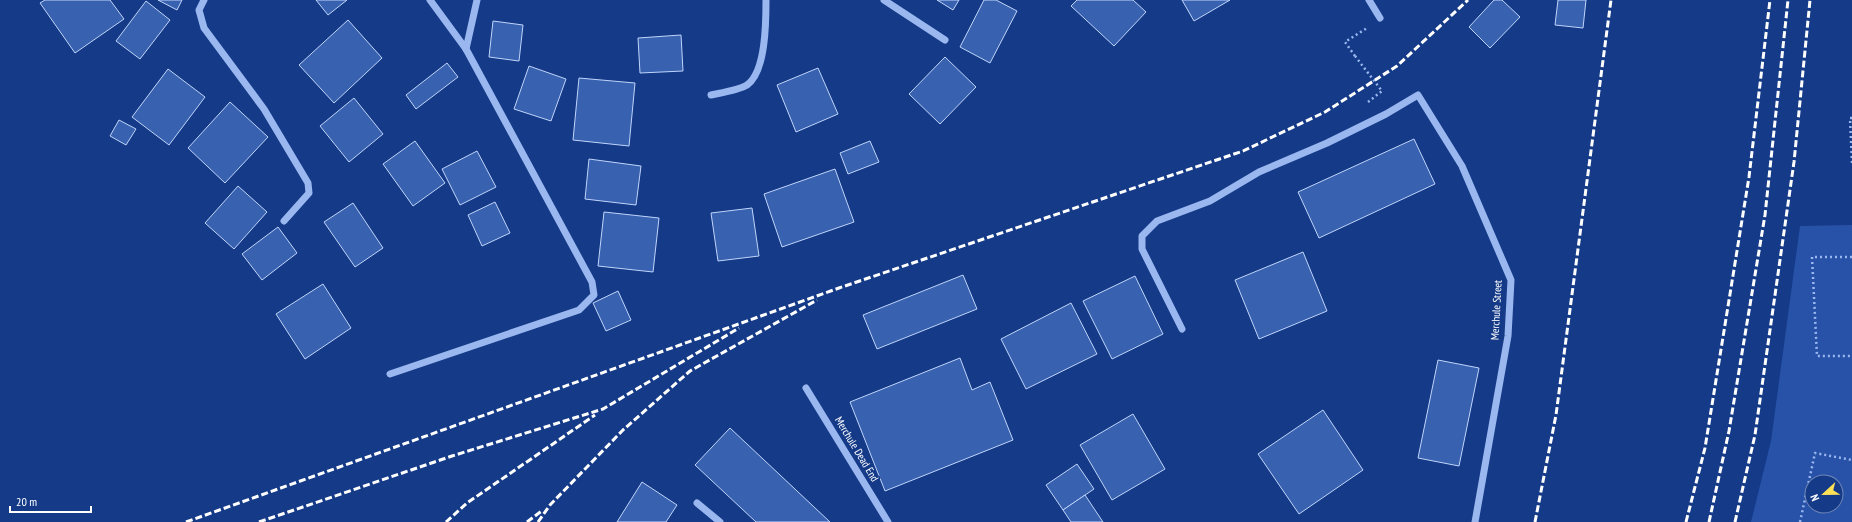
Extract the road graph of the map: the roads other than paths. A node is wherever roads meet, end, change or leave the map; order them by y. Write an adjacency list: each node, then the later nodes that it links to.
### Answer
1 (204, 0): 11 (street)
2 (430, 0): 9 (street)
3 (477, 0): 9 (street)
4 (766, 0): 10 (street)
5 (884, 0): 8 (street)
6 (1369, 0): 7 (street)
7 (1380, 18)
8 (944, 40)
9 (466, 49): 13 (street)
10 (711, 95)
11 (284, 221)
12 (1182, 329): 18 (street, Merchule Street)
13 (390, 374)
14 (806, 388): 17 (street, Merchule Dead End)
15 (697, 503): 16 (street)
16 (720, 522)
17 (888, 522)
18 (1475, 522)

